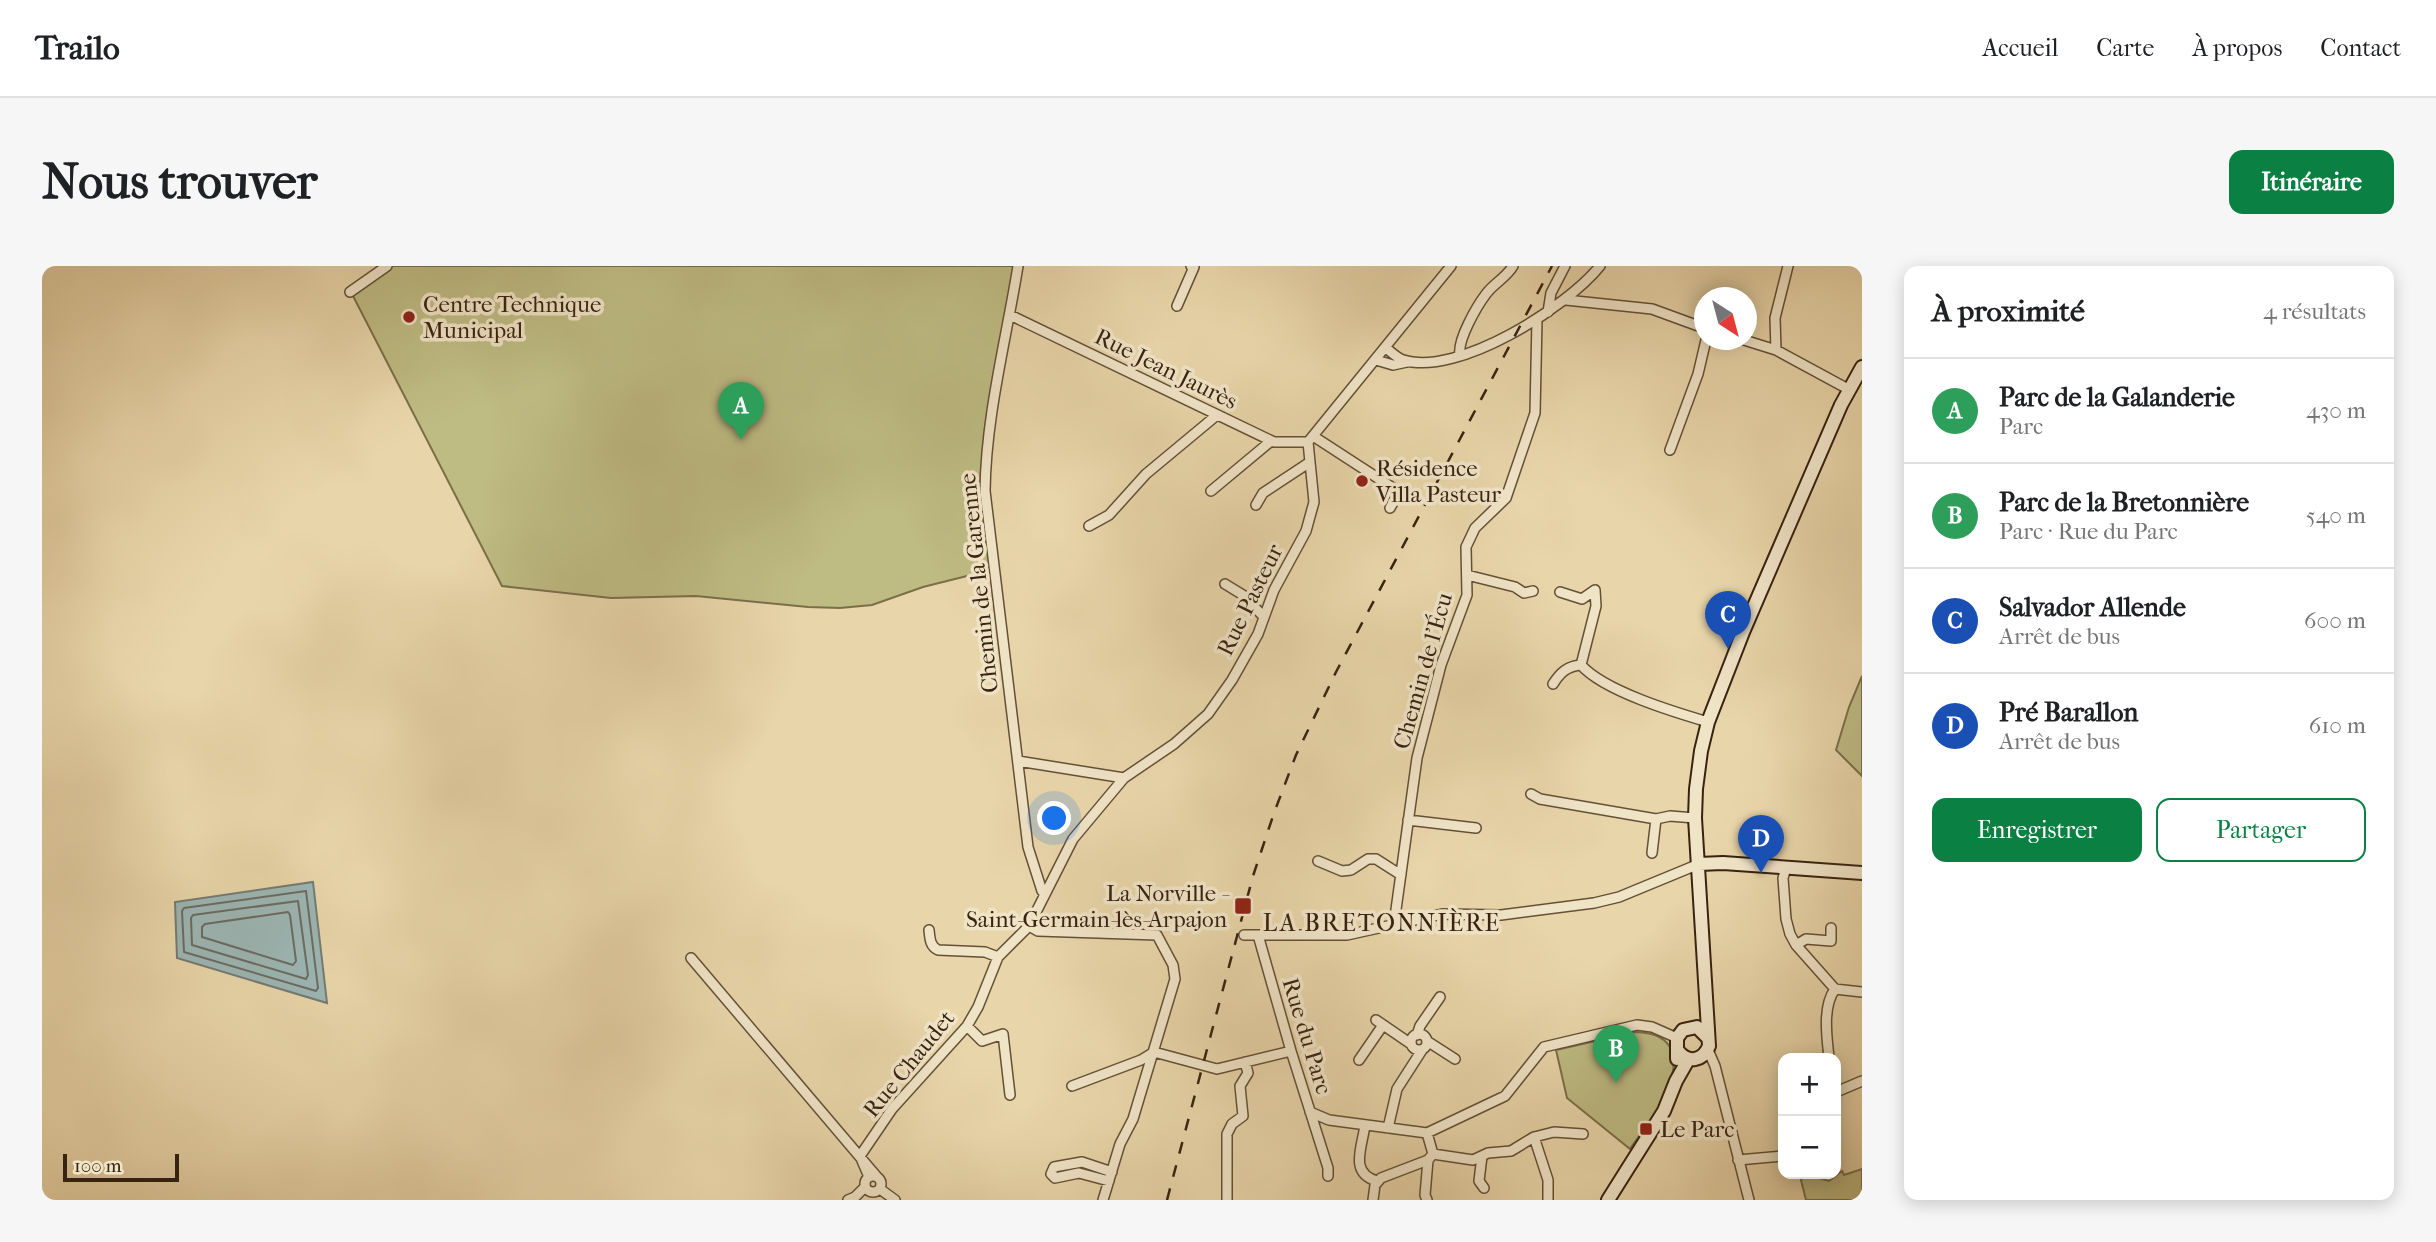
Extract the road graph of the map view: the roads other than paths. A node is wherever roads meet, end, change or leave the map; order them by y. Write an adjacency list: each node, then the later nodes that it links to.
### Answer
1 (387, 266): 9 (street)
2 (1018, 266): 13 (street, Chemin de la Garenne)
3 (1191, 266): 11 (street)
4 (1451, 266): 17 (street)
5 (1513, 266): 20 (street)
6 (1565, 266): 12 (street)
7 (1600, 266): 10 (street)
8 (1788, 266): 19 (street)
9 (350, 292)
10 (1566, 300): 12 (street); 15 (street)
11 (1177, 306)
12 (1548, 312): 14 (street)
13 (1010, 315): 25 (street, Rue Jean Jaurès); 44 (street, Chemin de la Garenne)
14 (1537, 320): 20 (street); 36 (street, Chemin de l'Écu)
15 (1694, 324)
16 (1757, 344): 19 (street)
17 (1386, 348): 21 (street); 22 (street)
18 (1704, 350): 28 (street)
19 (1776, 350): 24 (street)
20 (1460, 355): 22 (street)
21 (1376, 360): 22 (street); 26 (street)
22 (1408, 361)
23 (1862, 367): 24 (main road)
24 (1848, 389): 43 (main road)
25 (1217, 415): 27 (street, Rue Jean Jaurès); 35 (street)
26 (1311, 439): 27 (street, Rue Jean Jaurès); 29 (street, Rue Pasteur); 31 (street)
27 (1271, 441): 30 (street)
28 (1670, 450)
29 (1310, 462): 33 (street); 40 (street, Rue Pasteur)
30 (1211, 491)
31 (1399, 492): 32 (street); 34 (street)
32 (1410, 499)
33 (1256, 505)
34 (1390, 508)
35 (1089, 526)
36 (1467, 575): 38 (street); 49 (street, Chemin de l'Écu)
37 (1225, 584): 40 (street)
38 (1533, 591)
39 (1560, 592): 41 (street)
40 (1264, 617): 45 (street, Rue Pasteur)
41 (1581, 665): 42 (street); 43 (street)
42 (1553, 684)
43 (1708, 722): 47 (main road)
44 (1018, 761): 45 (street); 57 (street, Chemin de la Garenne)
45 (1124, 778): 57 (street, Rue Pasteur)
46 (1531, 794): 48 (street)
47 (1695, 818): 48 (street); 53 (main road)
48 (1656, 819): 51 (street)
49 (1408, 820): 50 (street); 56 (street, Chemin de l'Écu)
50 (1476, 828)
51 (1652, 853)
52 (1318, 861): 56 (street)
53 (1699, 864): 54 (main road); 58 (street); 70 (main road)
54 (1786, 868): 55 (main road); 64 (street)
55 (1862, 873)
56 (1401, 875): 58 (street, Chemin de l'Écu)
57 (1045, 893): 59 (street, Rue Pasteur)
58 (1394, 925): 63 (street)
59 (1028, 926): 65 (street, Rue Chaudet); 79 (street)
60 (1832, 929): 64 (street)
61 (929, 930): 65 (street)
62 (1244, 935): 63 (street)
63 (1258, 935): 78 (street, Rue du Parc)
64 (1796, 945): 67 (street)
65 (998, 957): 71 (street, Rue Chaudet)
66 (691, 958): 94 (street)
67 (1835, 989): 68 (street); 80 (street)
68 (1862, 992)
69 (1440, 997): 73 (street)
70 (1705, 1004): 72 (main road); 76 (main road)
71 (967, 1026): 87 (street); 94 (street, Rue Chaudet)
72 (1692, 1027): 76 (main road); 76 (main road)
73 (1417, 1035): 74 (street); 75 (street)
74 (1427, 1041): 77 (street); 81 (street)
75 (1411, 1044): 77 (street, Rue du Parc); 82 (street, Rue du Parc)
76 (1693, 1049): 91 (street); 98 (street); 112 (main road)
77 (1422, 1050): 90 (street)
78 (1291, 1051): 83 (street); 88 (street, Rue du Parc)
79 (1154, 1052): 83 (street); 85 (street); 99 (street)
80 (1829, 1053)
81 (1455, 1059)
82 (1359, 1060)
83 (1245, 1062): 108 (street)
84 (1862, 1081): 86 (street)
85 (1072, 1086)
86 (1841, 1090)
87 (1010, 1095)
88 (1310, 1112): 89 (street, Rue du Parc); 100 (street)
89 (1365, 1125): 90 (street, Rue du Parc); 102 (street)
90 (1388, 1128): 91 (street, Rue du Parc)
91 (1427, 1133): 97 (street)
92 (1583, 1134): 93 (street)
93 (1534, 1137): 95 (street); 111 (street)
94 (860, 1156): 101 (street)
95 (1482, 1156): 97 (street); 103 (street)
96 (1778, 1156): 98 (street)
97 (1430, 1157): 102 (street); 110 (street)
98 (1738, 1160): 113 (street)
99 (1110, 1176): 99 (street); 107 (street)
100 (1328, 1176)
101 (873, 1177): 104 (street); 104 (street)
102 (1377, 1181): 109 (street)
103 (1484, 1188)
104 (872, 1189): 105 (street); 106 (street)
105 (852, 1199)
106 (895, 1200)
107 (1103, 1200)
108 (1227, 1200)
109 (1373, 1200)
110 (1427, 1200)
111 (1548, 1200)
112 (1608, 1200)
113 (1749, 1200)

